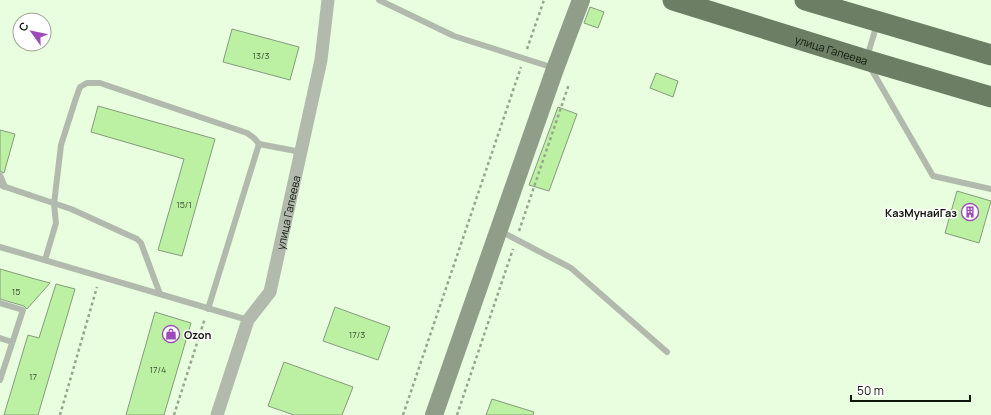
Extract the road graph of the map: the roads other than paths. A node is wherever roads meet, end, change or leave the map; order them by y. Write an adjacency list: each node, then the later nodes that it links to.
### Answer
1 (328, 0): 12 (street, улица Гапеева)
2 (379, 0): 9 (lane)
3 (581, 0): 9 (main road)
4 (673, 0): 8 (highway, улица Гапеева)
5 (805, 0): 6 (highway)
6 (878, 22): 7 (highway); 8 (lane)
7 (991, 55)
8 (866, 60): 10 (highway, улица Гапеева); 15 (lane)
9 (555, 69): 17 (main road)
10 (991, 98)
11 (259, 144): 12 (lane); 16 (lane); 22 (lane)
12 (300, 152): 23 (street, улица Гапеева)
13 (0, 175): 14 (lane)
14 (2, 186): 16 (lane)
15 (991, 189)
16 (54, 204): 19 (lane); 20 (lane)
17 (499, 230): 26 (lane); 29 (main road)
18 (0, 247): 19 (lane)
19 (45, 260): 20 (lane)
20 (160, 294): 22 (lane)
21 (0, 304): 25 (lane)
22 (208, 308): 23 (lane)
23 (248, 320): 28 (street, улица Гапеева)
24 (0, 338): 25 (lane)
25 (12, 342): 27 (lane)
26 (667, 352)
27 (0, 380)
28 (217, 415)
29 (434, 415)

